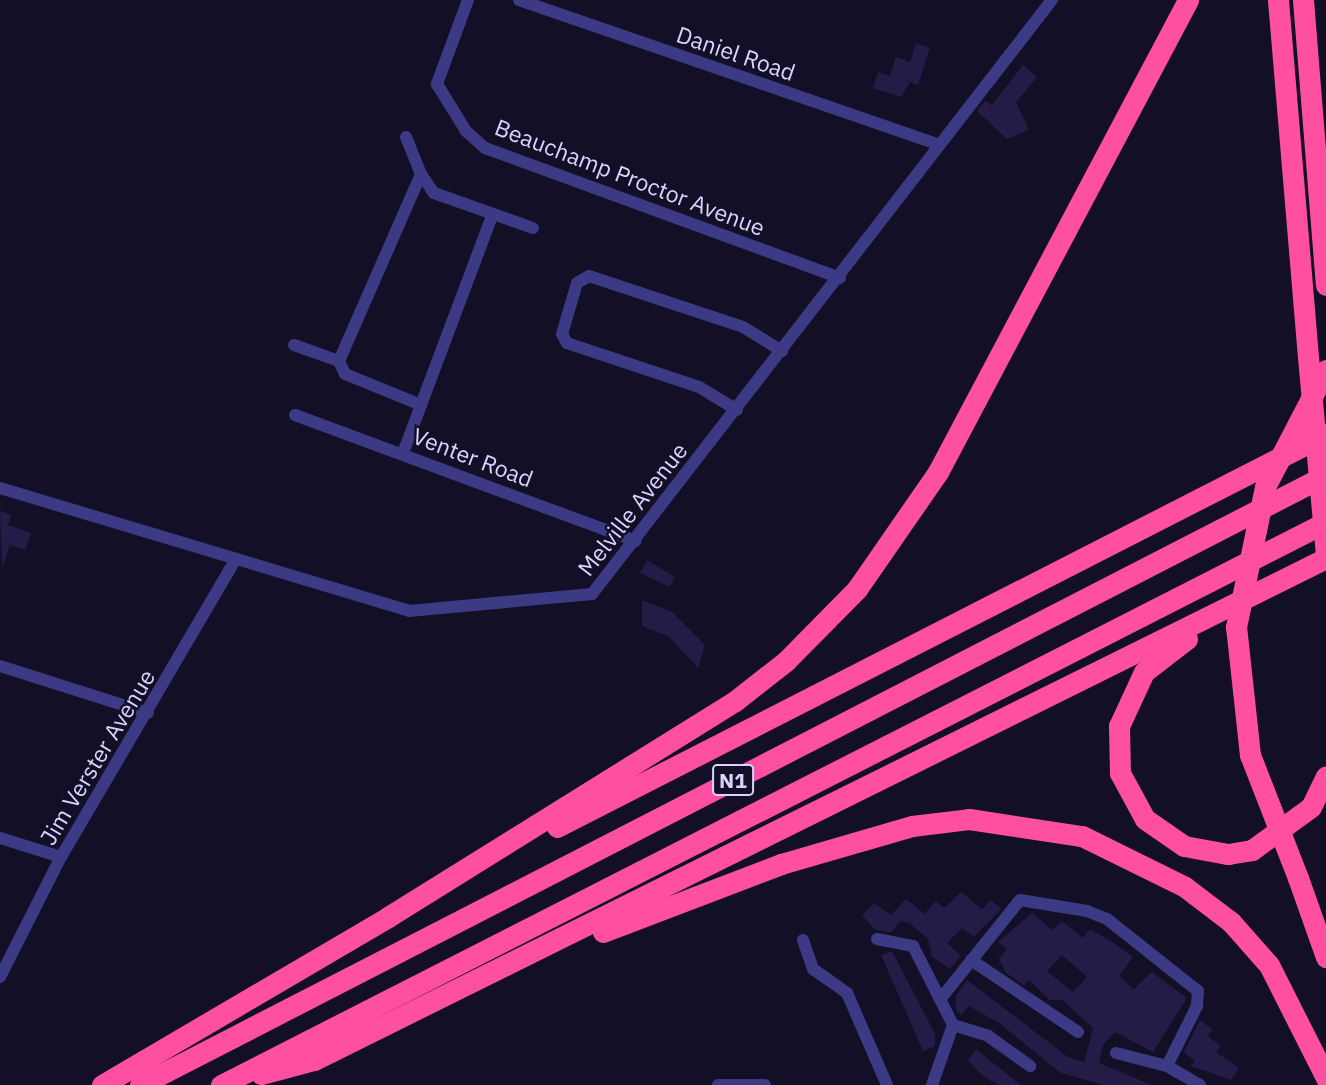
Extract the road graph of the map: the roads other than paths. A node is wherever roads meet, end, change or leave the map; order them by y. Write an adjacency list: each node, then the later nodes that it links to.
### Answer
1 (468, 0): 12 (street, Beauchamp Proctor Avenue)
2 (519, 0): 8 (street, Daniel Road)
3 (1052, 0): 8 (street, Melville Avenue)
4 (1188, 0): 34 (highway)
5 (1278, 0): 27 (highway, bridge)
6 (1303, 0): 13 (highway)
7 (406, 137): 9 (street)
8 (939, 145): 12 (street, Melville Avenue)
9 (421, 174): 10 (street); 16 (street)
10 (492, 216): 11 (street); 18 (street)
11 (533, 228)
12 (839, 278): 15 (street, Melville Avenue)
13 (1326, 285)
14 (294, 345): 16 (street)
15 (782, 351): 19 (street, Melville Avenue); 19 (street)
16 (339, 361): 18 (street)
17 (1326, 370): 37 (highway, bridge)
18 (421, 405): 22 (street)
19 (737, 410): 26 (street, Melville Avenue)
20 (295, 415): 22 (street, Venter Road)
21 (1326, 434): 34 (highway)
22 (403, 453): 26 (street, Venter Road)
23 (1326, 475): 50 (highway, N1)
24 (0, 488): 28 (street, Melville Avenue)
25 (1326, 522): 48 (highway, N1)
26 (635, 541): 28 (street, Melville Avenue)
27 (1322, 559): 31 (highway); 39 (highway)
28 (235, 560): 30 (street, Jim Verster Avenue)
29 (0, 666): 30 (street)
30 (148, 713): 33 (street, Jim Verster Avenue)
31 (1326, 776)
32 (0, 838): 33 (street)
33 (61, 857): 40 (street, Jim Verster Avenue)
34 (388, 917): 49 (highway)
35 (877, 939): 41 (street)
36 (803, 940): 53 (street)
37 (1326, 957)
38 (971, 960): 41 (street); 43 (street); 46 (street)
39 (489, 975): 47 (highway); 48 (highway)
40 (0, 977)
41 (942, 997): 42 (street)
42 (953, 1025): 45 (street); 54 (street)
43 (1077, 1032)
44 (1116, 1053): 46 (street)
45 (1030, 1066)
46 (1167, 1066): 55 (street)
47 (1326, 1078)
48 (223, 1084)
49 (102, 1085)
50 (140, 1085)
51 (718, 1085): 52 (street)
52 (765, 1085)
53 (887, 1085)
54 (932, 1085)
55 (1196, 1085)

